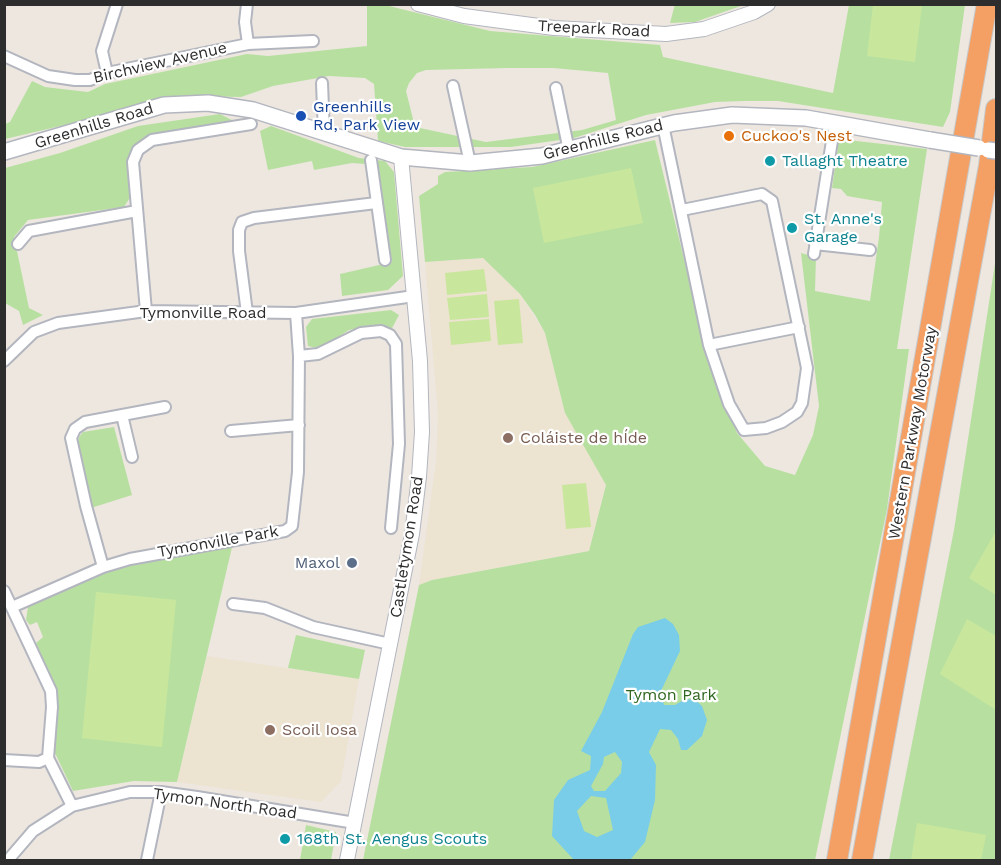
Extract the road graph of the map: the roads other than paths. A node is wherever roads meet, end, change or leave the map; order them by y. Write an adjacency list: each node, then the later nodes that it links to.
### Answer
1 (117, 4): 9 (street)
2 (247, 4): 7 (street, Birchview Avenue)
3 (418, 4): 4 (street, Treepark Road)
4 (768, 4)
5 (985, 4): 58 (highway, Western Parkway Motorway)
6 (313, 41): 7 (street, Birchview Avenue)
7 (248, 44): 9 (street, Birchview Avenue)
8 (4, 56): 9 (street, Birchview Avenue)
9 (107, 73)
10 (322, 84): 17 (street)
11 (453, 86): 24 (street)
12 (556, 88): 19 (street)
13 (996, 109): 22 (highway, Western Parkway Motorway)
14 (835, 123): 16 (main road, Greenhills Road); 22 (main road, Greenhills Road, bridge); 29 (street)
15 (251, 124): 27 (street)
16 (663, 125): 19 (main road, Greenhills Road); 26 (street)
17 (324, 133): 20 (main road, Greenhills Road); 21 (main road, Greenhills Road)
18 (996, 142): 22 (highway)
19 (569, 151): 24 (main road, Greenhills Road)
20 (4, 152)
21 (401, 157): 24 (main road, Greenhills Road); 31 (street, Castletymon Road)
22 (992, 158): 59 (highway, Western Parkway Motorway)
23 (371, 160): 25 (street)
24 (470, 163)
25 (376, 203): 30 (street); 33 (street)
26 (682, 210): 35 (street); 36 (street)
27 (137, 211): 28 (street); 32 (street)
28 (18, 243)
29 (870, 249)
30 (385, 260)
31 (414, 296): 34 (street, Tymonville Road); 49 (street, Castletymon Road)
32 (146, 311): 33 (street, Tymonville Road); 38 (street, Tymonville Road)
33 (247, 313): 34 (street, Tymonville Road)
34 (297, 313): 37 (street, Tymonville Park)
35 (799, 327): 36 (street); 36 (street)
36 (709, 345)
37 (299, 356): 41 (street, Tymonville Park); 44 (street)
38 (4, 361)
39 (165, 407): 40 (street)
40 (122, 415): 43 (street); 45 (street)
41 (298, 425): 42 (street); 45 (street, Tymonville Park)
42 (231, 431)
43 (132, 457)
44 (391, 528)
45 (103, 567): 48 (street, Tymonville Park)
46 (4, 591): 48 (street)
47 (233, 604): 49 (street)
48 (12, 607): 50 (street)
49 (390, 644): 54 (street, Castletymon Road)
50 (48, 758): 51 (street); 53 (street)
51 (4, 760)
52 (161, 792): 53 (street, Tymon North Road); 54 (street, Tymon North Road); 56 (street)
53 (72, 806): 55 (street, Tymon North Road)
54 (355, 823): 57 (street, Castletymon Road)
55 (8, 861)
56 (147, 861)
57 (347, 861)
58 (837, 861)
59 (862, 861)

